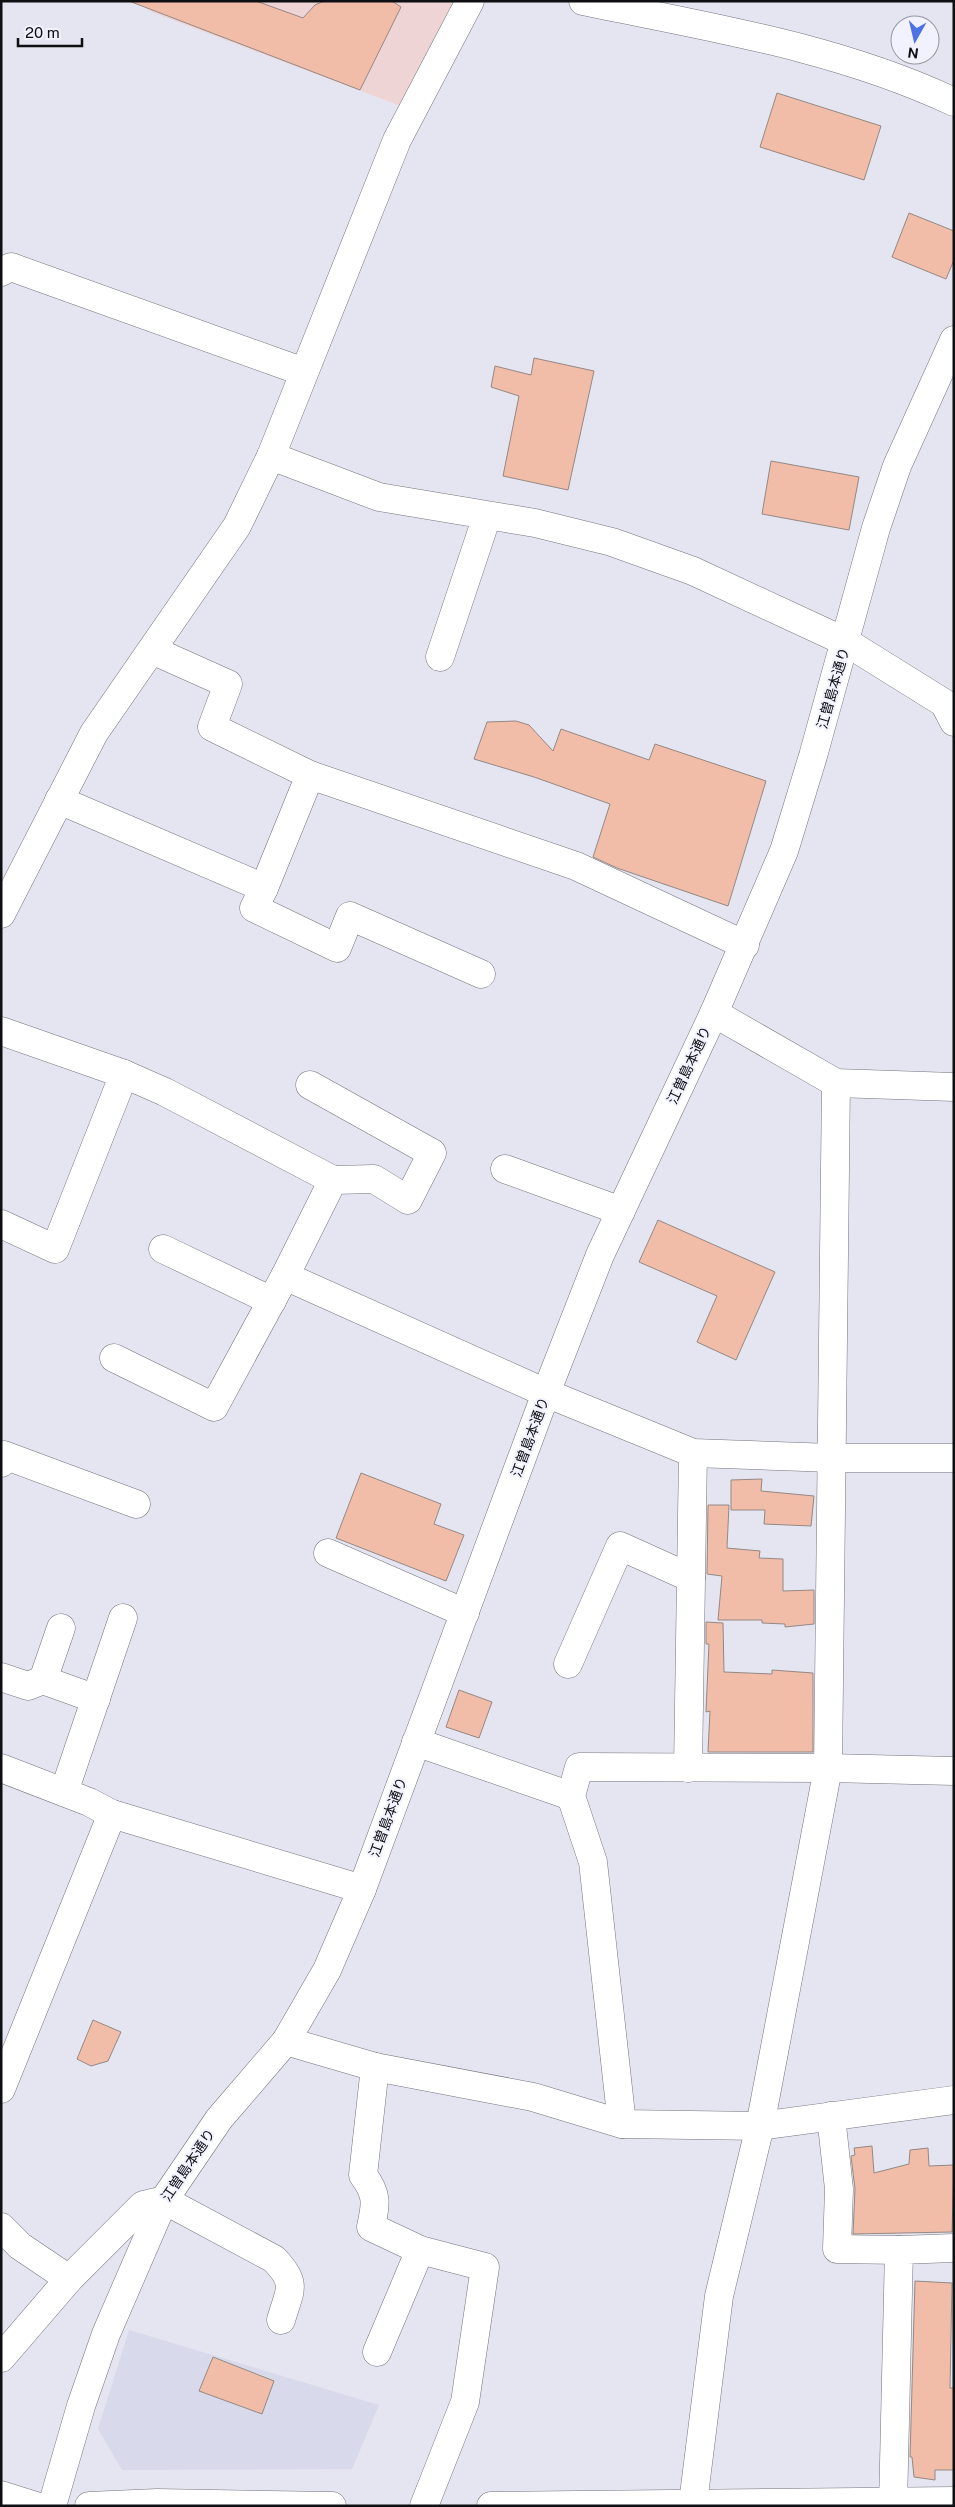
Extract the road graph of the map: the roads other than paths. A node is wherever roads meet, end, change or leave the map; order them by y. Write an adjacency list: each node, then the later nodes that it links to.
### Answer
1 (470, 1): 6 (street)
2 (583, 1): 3 (street)
3 (954, 102)
4 (1, 272): 6 (street)
5 (954, 340): 9 (street, 江曽島本通り)
6 (304, 372): 7 (street)
7 (271, 456): 8 (street); 10 (street)
8 (487, 516): 9 (street); 11 (street)
9 (846, 642): 12 (street); 17 (street, 江曽島本通り)
10 (152, 650): 13 (street); 14 (street)
11 (440, 657)
12 (954, 722)
13 (310, 775): 15 (street); 17 (street)
14 (59, 800): 15 (street); 16 (street)
15 (264, 888): 18 (street)
16 (1, 914)
17 (744, 945): 19 (street, 江曽島本通り)
18 (481, 974)
19 (714, 1013): 22 (street); 27 (street, 江曽島本通り)
20 (1, 1031): 21 (street)
21 (124, 1074): 26 (street); 28 (street)
22 (836, 1083): 24 (street); 35 (street)
23 (310, 1084): 26 (street)
24 (954, 1087)
25 (505, 1169): 27 (street)
26 (333, 1180): 30 (street)
27 (620, 1211): 33 (street, 江曽島本通り)
28 (1, 1224)
29 (162, 1249): 31 (street)
30 (285, 1276): 31 (street); 33 (street)
31 (272, 1301): 32 (street)
32 (114, 1358)
33 (546, 1393): 34 (street); 41 (street, 江曽島本通り)
34 (693, 1452): 35 (street); 40 (street)
35 (833, 1458): 36 (street); 51 (street)
36 (954, 1458)
37 (1, 1463): 38 (street)
38 (136, 1504)
39 (328, 1553): 41 (street)
40 (691, 1578): 44 (street); 50 (street)
41 (464, 1613): 48 (street, 江曽島本通り)
42 (123, 1618): 47 (street)
43 (61, 1628): 46 (street)
44 (568, 1664)
45 (1, 1677): 46 (street)
46 (43, 1680): 47 (street)
47 (96, 1698): 53 (street)
48 (416, 1742): 54 (street); 56 (street, 江曽島本通り)
49 (1, 1768): 53 (street)
50 (688, 1768): 51 (street); 54 (street)
51 (828, 1768): 52 (street); 63 (street)
52 (954, 1771)
53 (64, 1792): 55 (street)
54 (571, 1796): 62 (street)
55 (112, 1814): 56 (street); 59 (street)
56 (362, 1889): 57 (street, 江曽島本通り)
57 (286, 2042): 58 (street); 64 (street, 江曽島本通り)
58 (375, 2067): 62 (street); 67 (street)
59 (1, 2089)
60 (954, 2100): 61 (street)
61 (831, 2116): 63 (street); 68 (street)
62 (622, 2124): 63 (street)
63 (760, 2126): 75 (street)
64 (164, 2200): 69 (street); 70 (street); 79 (street, 江曽島本通り)
65 (1, 2227): 69 (street)
66 (954, 2248): 68 (street)
67 (420, 2250): 71 (street); 82 (street)
68 (899, 2250): 76 (street)
69 (70, 2279): 72 (street)
70 (282, 2320)
71 (377, 2352)
72 (1, 2358)
73 (1, 2495): 78 (street)
74 (954, 2501): 76 (street)
75 (693, 2503): 76 (street); 77 (street)
76 (893, 2504)
77 (621, 2505): 83 (street)
78 (36, 2506)
79 (52, 2506)
80 (89, 2506): 81 (street)
81 (332, 2506)
82 (424, 2506)
83 (492, 2506)

